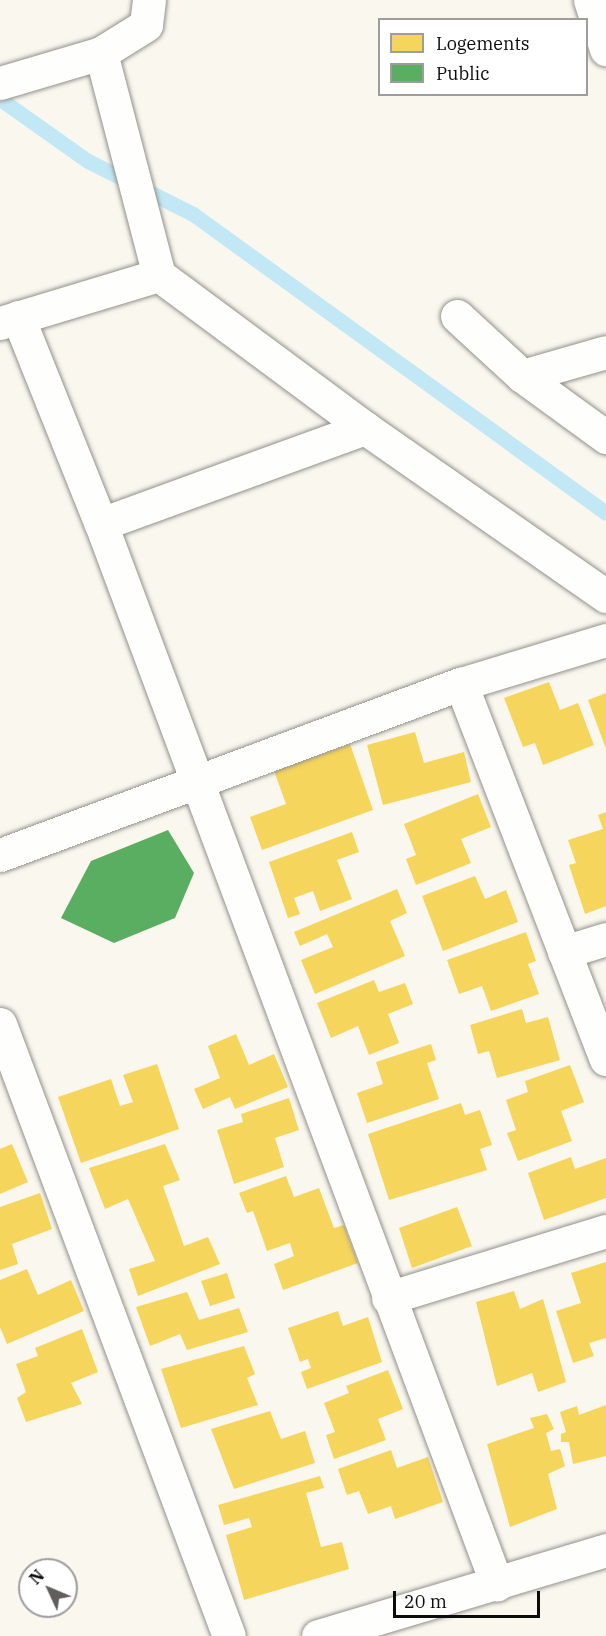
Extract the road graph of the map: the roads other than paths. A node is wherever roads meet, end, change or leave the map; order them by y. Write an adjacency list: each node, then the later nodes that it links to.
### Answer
1 (149, 0): 4 (street)
2 (590, 0): 3 (street)
3 (606, 49)
4 (101, 52): 5 (street); 6 (street)
5 (0, 83)
6 (159, 274): 8 (street); 11 (street)
7 (457, 316): 10 (street)
8 (9, 320): 13 (street)
9 (606, 352): 10 (street)
10 (522, 376): 12 (street)
11 (365, 428): 13 (street); 14 (street)
12 (606, 437)
13 (101, 524): 17 (street)
14 (606, 596)
15 (606, 640): 16 (street)
16 (461, 684): 17 (street); 20 (street)
17 (196, 782): 18 (street); 24 (street)
18 (0, 855)
19 (606, 939): 20 (street)
20 (564, 952): 22 (street)
21 (0, 1024): 27 (street)
22 (606, 1059)
23 (606, 1231): 24 (street)
24 (388, 1298): 26 (street)
25 (606, 1550): 26 (street)
26 (497, 1585): 28 (street)
27 (229, 1636)
28 (318, 1636)

